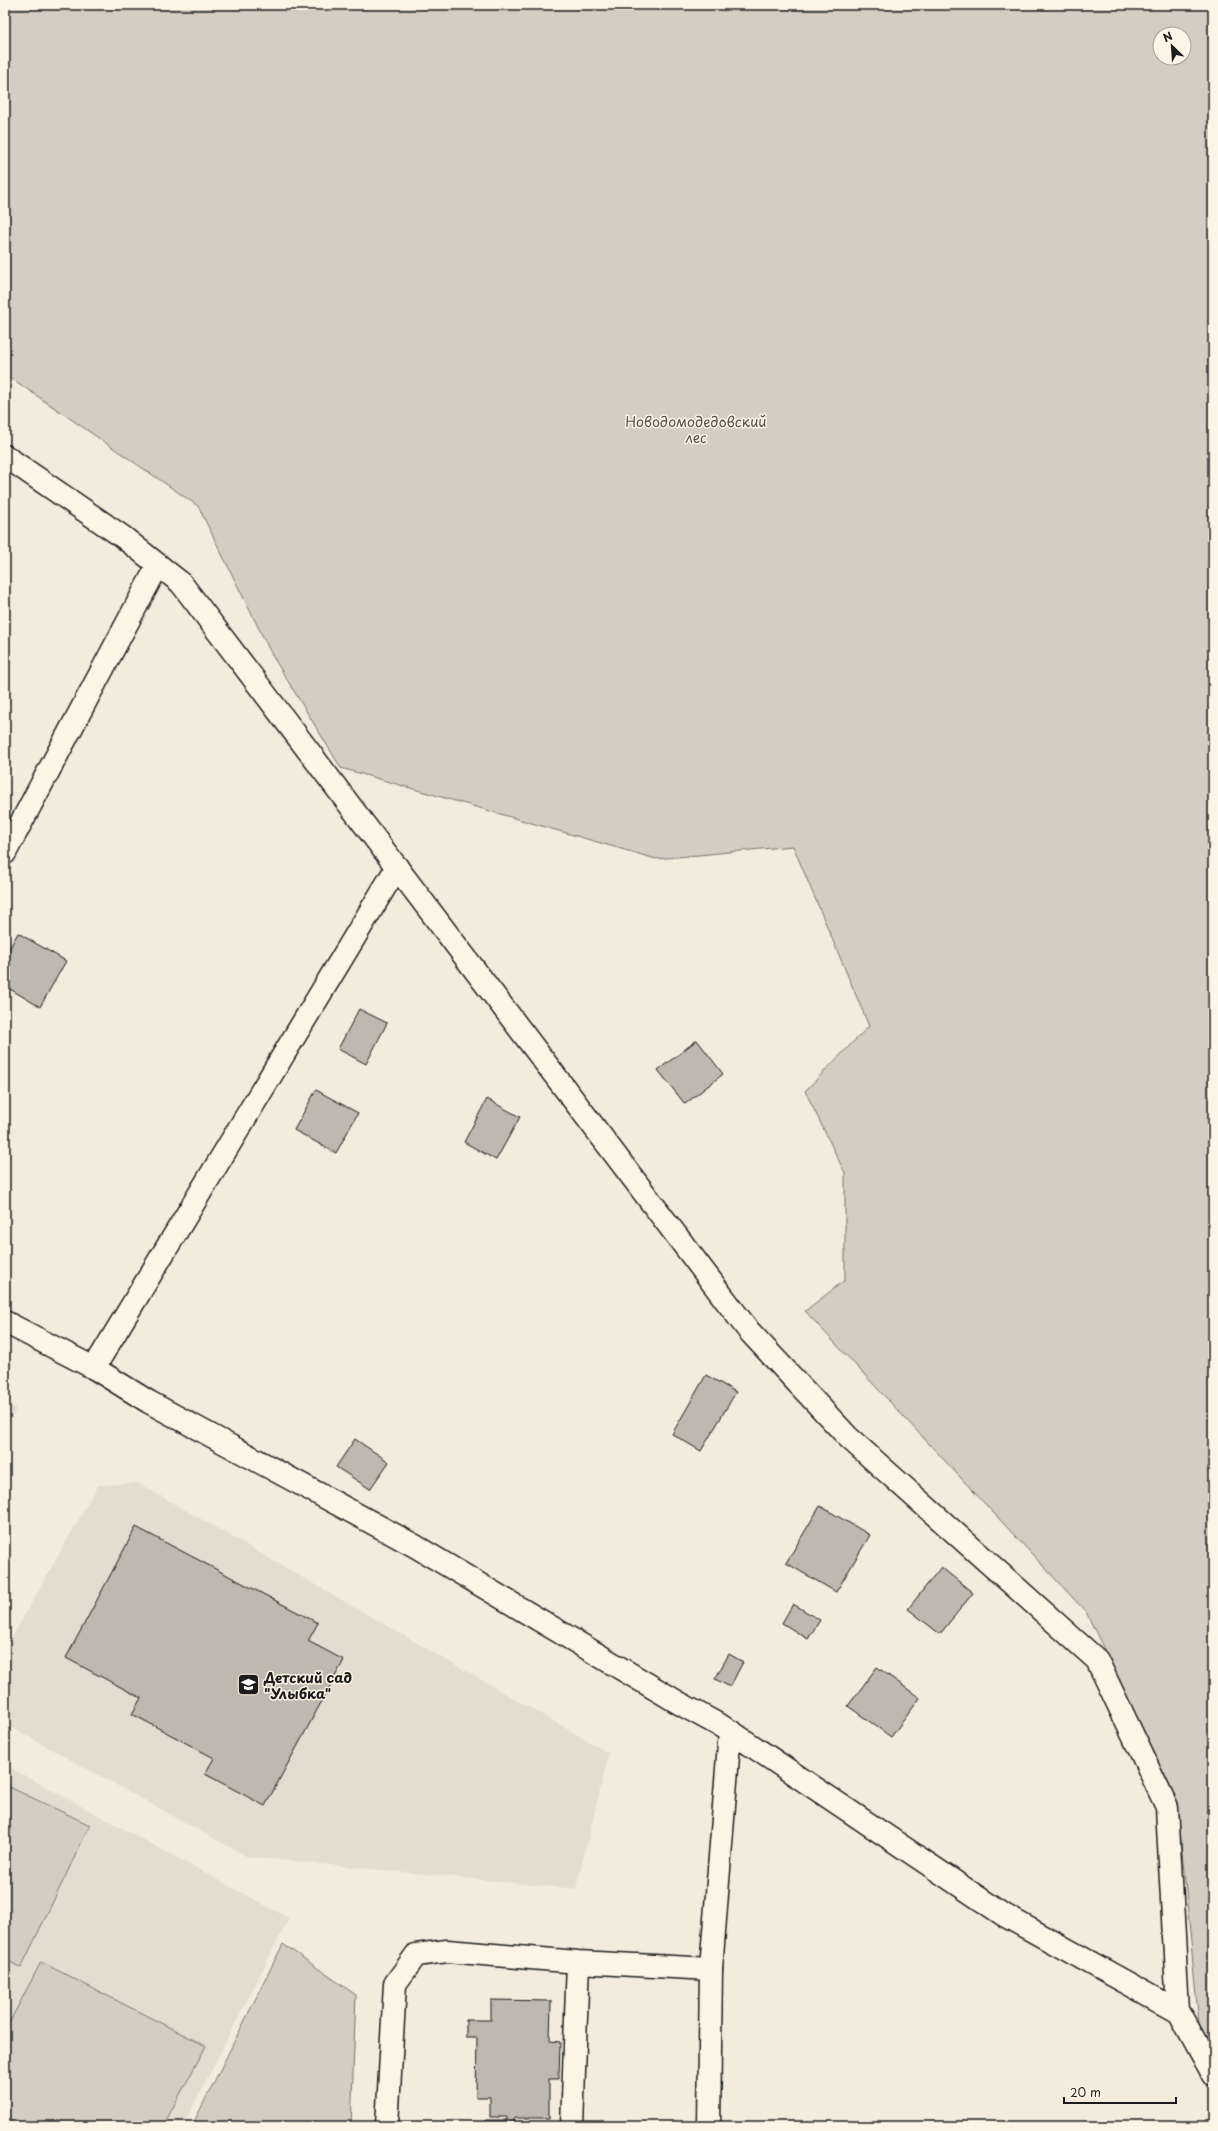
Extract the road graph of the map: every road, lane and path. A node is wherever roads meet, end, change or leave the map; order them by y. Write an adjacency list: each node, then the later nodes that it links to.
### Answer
1 (5, 456): 2 (street)
2 (158, 565): 3 (street); 4 (street)
3 (5, 853)
4 (397, 868): 6 (street); 10 (street)
5 (5, 1322): 6 (street)
6 (94, 1368): 7 (street)
7 (730, 1731): 9 (street); 10 (street)
8 (578, 1962): 9 (street); 12 (street); 13 (street)
9 (711, 1969): 14 (street)
10 (1178, 2011): 11 (street)
11 (1213, 2076)
12 (386, 2126)
13 (572, 2126)
14 (709, 2126)

